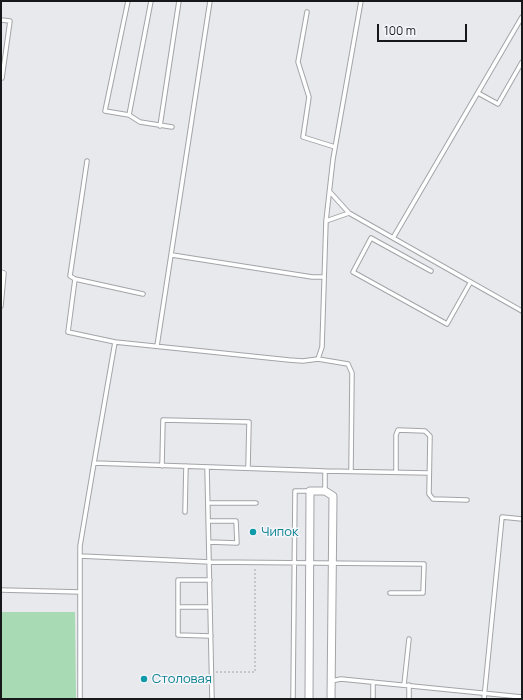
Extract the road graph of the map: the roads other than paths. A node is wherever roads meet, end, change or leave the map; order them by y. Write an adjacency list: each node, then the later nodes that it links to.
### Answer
1 (128, 1): 12 (lane)
2 (151, 1): 12 (lane)
3 (179, 1): 13 (lane)
4 (210, 1): 21 (lane)
5 (361, 1): 15 (lane)
6 (307, 12): 15 (lane)
7 (522, 18): 11 (lane)
8 (1, 20): 10 (lane)
9 (522, 62): 11 (lane)
10 (2, 78)
11 (478, 93): 20 (lane)
12 (129, 115): 13 (lane)
13 (160, 126): 14 (lane)
14 (172, 128)
15 (335, 147): 17 (lane)
16 (87, 160): 25 (lane)
17 (330, 192): 18 (lane); 19 (lane)
18 (349, 213): 19 (lane); 20 (lane)
19 (326, 221): 24 (lane)
20 (393, 238): 26 (lane)
21 (172, 255): 24 (lane); 31 (lane)
22 (431, 271): 26 (lane)
23 (1, 272): 28 (lane)
24 (324, 277): 32 (lane)
25 (75, 279): 27 (lane); 30 (lane)
26 (470, 283): 29 (lane)
27 (143, 294)
28 (1, 306)
29 (522, 312)
30 (114, 342): 31 (lane); 33 (lane)
31 (157, 346): 32 (lane)
32 (318, 359): 39 (lane)
33 (94, 463): 34 (lane); 51 (lane)
34 (162, 466): 35 (lane); 37 (lane)
35 (186, 466): 36 (lane); 47 (lane)
36 (207, 467): 37 (lane); 45 (lane)
37 (248, 468): 38 (lane)
38 (325, 471): 39 (lane); 43 (lane)
39 (351, 471): 40 (lane)
40 (396, 472): 41 (lane); 41 (lane)
41 (429, 473): 44 (lane)
42 (310, 491): 43 (street); 53 (lane); 54 (street)
43 (325, 491): 55 (street)
44 (467, 500)
45 (208, 503): 46 (lane); 49 (lane)
46 (256, 504)
47 (185, 512)
48 (522, 519): 68 (lane)
49 (208, 521): 50 (lane); 50 (lane)
50 (209, 542): 52 (lane)
51 (80, 556): 52 (lane); 58 (lane)
52 (210, 562): 53 (lane); 56 (lane)
53 (295, 563): 54 (lane); 73 (lane)
54 (310, 564): 55 (lane); 74 (street)
55 (333, 564): 59 (lane); 64 (street)
56 (210, 580): 60 (lane); 61 (lane)
57 (1, 590): 58 (lane)
58 (80, 592): 71 (lane)
59 (390, 594)
60 (178, 607): 61 (lane); 62 (lane)
61 (210, 607): 62 (lane)
62 (211, 636): 72 (lane)
63 (409, 639): 66 (lane)
64 (331, 681): 65 (lane); 75 (street)
65 (373, 682): 66 (lane); 76 (lane)
66 (404, 685): 67 (lane)
67 (409, 685): 68 (lane); 77 (lane)
68 (484, 694): 69 (lane); 78 (lane)
69 (501, 697): 70 (lane)
70 (522, 697)
71 (80, 699)
72 (212, 699)
73 (293, 699)
74 (309, 699)
75 (331, 699)
76 (373, 699)
77 (409, 699)
78 (484, 699)

